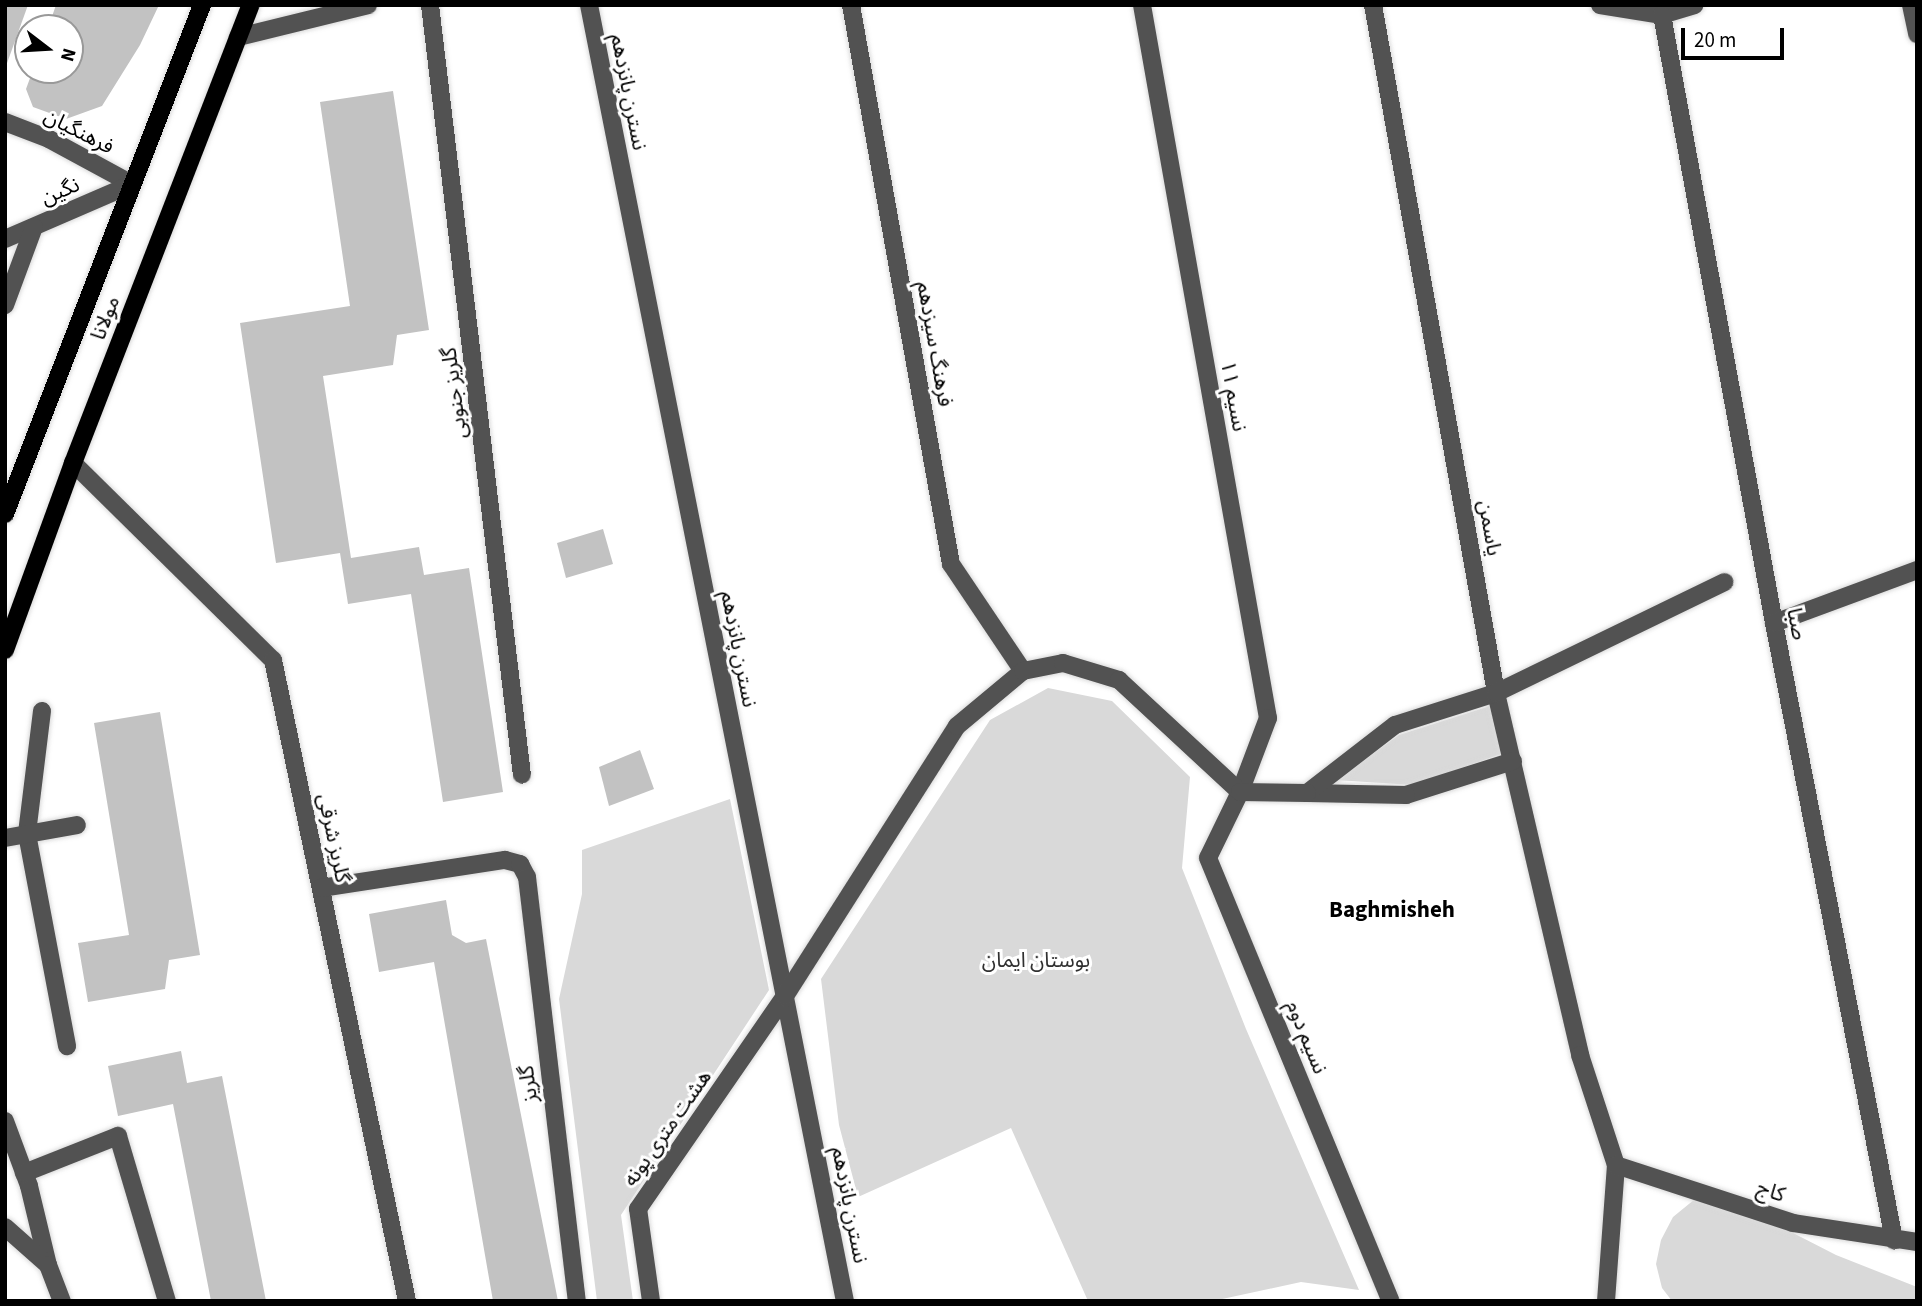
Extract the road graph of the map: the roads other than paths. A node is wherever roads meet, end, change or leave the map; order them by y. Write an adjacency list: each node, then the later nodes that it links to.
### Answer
1 (202, 5): 16 (main road, مولانا)
2 (251, 5): 14 (main road, مولانا)
3 (368, 5): 14 (street)
4 (430, 5): 30 (street, گلریز جنوبی)
5 (589, 5): 37 (street, نسترن پانزدهم)
6 (851, 5): 26 (street, فرهنگ سیزدهم)
7 (1142, 5): 31 (street, نسیم ۱۱)
8 (1373, 5): 27 (street, یاسمن)
9 (1600, 5): 12 (street)
10 (1694, 5): 12 (street)
11 (1911, 5): 13 (street)
12 (1662, 15): 24 (street, صبا)
13 (1917, 34)
14 (238, 37): 20 (main road, مولانا)
15 (5, 122): 16 (street, فرهنگیان)
16 (132, 184): 17 (street, نگین); 21 (main road, مولانا)
17 (33, 226): 18 (street, نگین); 19 (street)
18 (5, 239)
19 (5, 305)
20 (73, 463): 25 (main road, مولانا); 36 (street, گلریز شرقی)
21 (5, 513)
22 (1917, 570): 24 (street)
23 (1725, 582): 27 (street)
24 (1774, 623): 43 (street, صبا)
25 (5, 649)
26 (1023, 671): 31 (street); 37 (street, هشت متری پونه)
27 (1496, 693): 29 (street, یاسمن); 32 (street)
28 (42, 711): 34 (street)
29 (1513, 761): 32 (street); 40 (street, یاسمن)
30 (523, 775)
31 (1240, 792): 32 (street); 52 (street, نسیم دوم)
32 (1307, 793)
33 (77, 825): 34 (street)
34 (27, 834): 35 (street); 38 (street)
35 (5, 838)
36 (321, 888): 48 (street, گلریز شرقی); 49 (street, گلریز)
37 (785, 996): 50 (street, هشت متری پونه); 51 (street, نسترن پانزدهم)
38 (67, 1046)
39 (5, 1121): 41 (street)
40 (1616, 1165): 43 (street, کاج); 53 (street)
41 (24, 1173): 45 (street); 47 (street)
42 (5, 1227): 45 (street)
43 (1894, 1240): 44 (street, کاج)
44 (1917, 1242)
45 (48, 1265): 46 (street)
46 (62, 1301)
47 (167, 1301)
48 (407, 1301)
49 (577, 1301)
50 (651, 1301)
51 (845, 1301)
52 (1391, 1301)
53 (1606, 1301)

